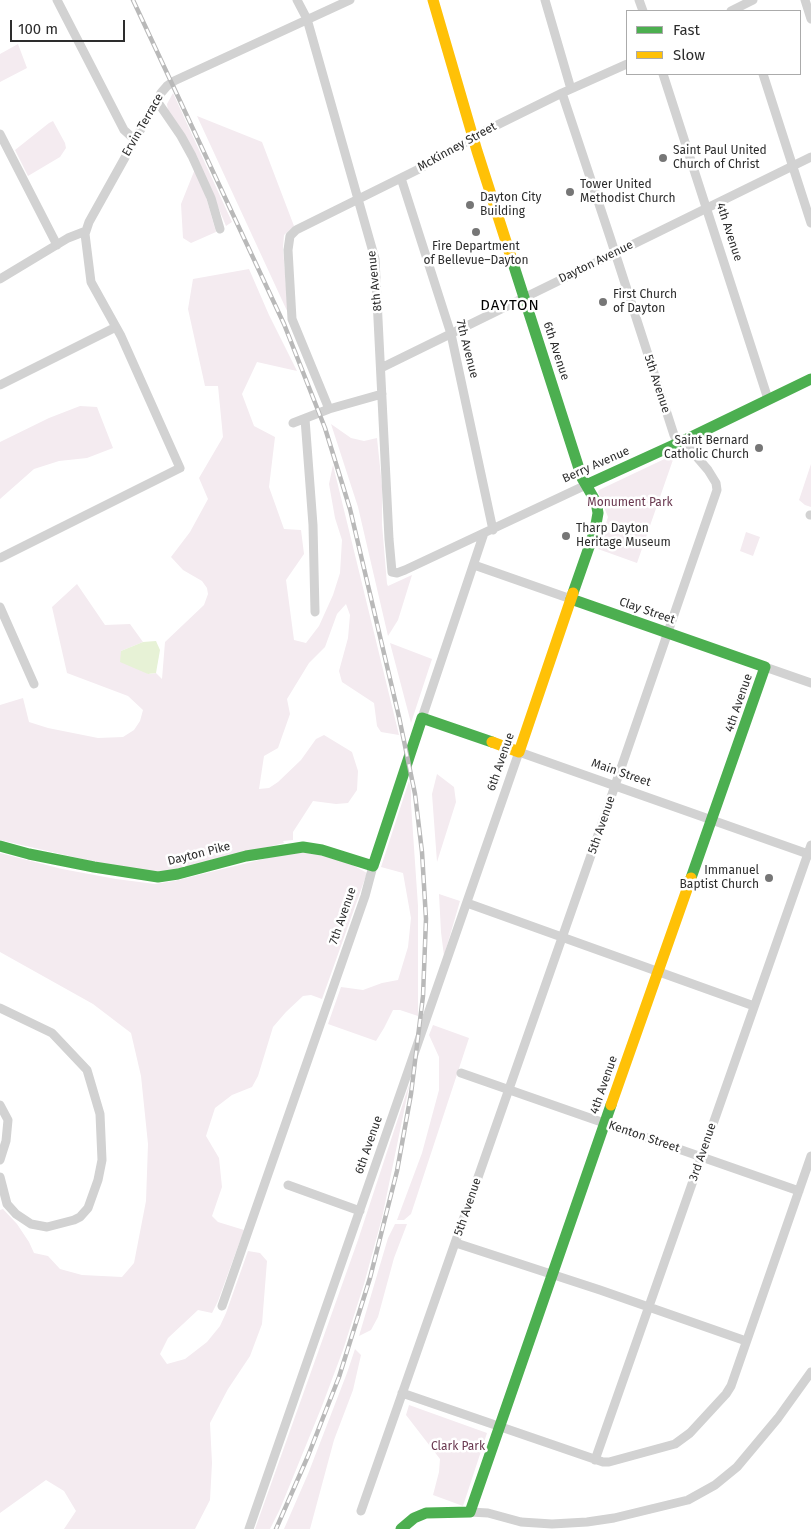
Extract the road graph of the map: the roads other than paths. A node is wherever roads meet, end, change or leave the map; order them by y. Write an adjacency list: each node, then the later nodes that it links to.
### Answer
1 (58, 0): 19 (street)
2 (298, 0): 9 (street, 8th Avenue)
3 (350, 0): 9 (street, Ervin Terrace)
4 (432, 0): 18 (street, 6th Avenue)
5 (545, 0): 14 (street)
6 (753, 0): 8 (street)
7 (805, 0): 10 (street)
8 (734, 8)
9 (307, 19): 16 (street, Ervin Terrace); 23 (street, 8th Avenue)
10 (811, 19)
11 (626, 64): 14 (street, McKinney Street)
12 (663, 75): 24 (street, 4th Avenue)
13 (763, 75): 21 (street)
14 (571, 89): 15 (street, McKinney Street)
15 (562, 93): 18 (street, McKinney Street); 29 (street, 5th Avenue)
16 (157, 101): 19 (street, Ervin Terrace); 26 (street)
17 (0, 134): 28 (street)
18 (473, 138): 22 (street, McKinney Street); 31 (street, 6th Avenue)
19 (134, 139): 27 (street, Ervin Terrace)
20 (811, 157): 21 (street, Dayton Avenue)
21 (793, 166): 24 (street, Dayton Avenue); 25 (street)
22 (401, 178): 23 (street, McKinney Street); 33 (street, 7th Avenue)
23 (358, 200): 34 (street, 8th Avenue); 39 (street, McKinney Street)
24 (707, 208): 29 (street, Dayton Avenue); 38 (street, 4th Avenue)
25 (811, 223)
26 (220, 229)
27 (86, 231): 28 (street); 32 (street)
28 (57, 246): 30 (street)
29 (615, 253): 31 (street, Dayton Avenue); 42 (street, 5th Avenue)
30 (0, 279)
31 (524, 298): 33 (street, Dayton Avenue); 43 (street, 6th Avenue)
32 (116, 327): 36 (street); 45 (street)
33 (451, 334): 34 (street, Dayton Avenue); 44 (street, 7th Avenue)
34 (381, 368): 37 (street, 8th Avenue)
35 (811, 379): 38 (street, Berry Avenue)
36 (0, 385)
37 (382, 394): 39 (street); 47 (street, 8th Avenue)
38 (768, 399): 42 (street, Berry Avenue)
39 (329, 409): 40 (street)
40 (305, 419): 41 (street); 50 (street)
41 (293, 423)
42 (678, 443): 43 (street, Berry Avenue); 52 (street, 5th Avenue)
43 (586, 485): 44 (street, Berry Avenue); 48 (street, 6th Avenue)
44 (488, 531): 46 (street, 7th Avenue); 47 (street, Berry Avenue)
45 (0, 558)
46 (474, 565): 48 (street, Clay Street); 56 (street, 7th Avenue)
47 (392, 572)
48 (571, 599): 52 (street, Clay Street); 57 (street, 6th Avenue)
49 (0, 607): 51 (street)
50 (315, 612)
51 (4, 628): 55 (street)
52 (668, 633): 53 (street, Clay Street); 58 (street, 5th Avenue)
53 (765, 667): 54 (street, Clay Street); 59 (street, 4th Avenue)
54 (811, 683)
55 (34, 684)
56 (422, 718): 57 (street, Main Street); 62 (street, 7th Avenue)
57 (519, 752): 58 (street, Main Street); 63 (street, 6th Avenue)
58 (615, 786): 59 (street, Main Street); 64 (street, 5th Avenue)
59 (712, 820): 61 (street, Main Street); 65 (street, 4th Avenue)
60 (0, 846): 62 (street, Dayton Pike)
61 (810, 851): 66 (street, 3rd Avenue)
62 (373, 866): 81 (street, 7th Avenue)
63 (467, 903): 64 (street); 78 (street, 6th Avenue)
64 (562, 937): 65 (street); 69 (street, 5th Avenue)
65 (658, 971): 66 (street); 71 (street, 4th Avenue)
66 (754, 1006): 73 (street, 3rd Avenue)
67 (0, 1008): 75 (street)
68 (460, 1072): 69 (street, Kenton Street)
69 (509, 1089): 71 (street, Kenton Street); 79 (street, 5th Avenue)
70 (0, 1105): 74 (street)
71 (606, 1124): 73 (street, Kenton Street); 80 (street, 4th Avenue)
72 (811, 1156): 77 (street)
73 (701, 1157): 77 (street, Kenton Street); 82 (street, 3rd Avenue)
74 (0, 1160)
75 (0, 1177)
76 (288, 1185): 78 (street)
77 (799, 1191): 83 (street)
78 (360, 1211): 90 (street, 6th Avenue)
79 (456, 1243): 80 (street); 85 (street, 5th Avenue)
80 (553, 1275): 82 (street); 86 (street, 4th Avenue)
81 (222, 1306)
82 (648, 1307): 83 (street); 87 (street, 3rd Avenue)
83 (746, 1341): 87 (street)
84 (811, 1372): 89 (street)
85 (402, 1393): 86 (street); 88 (street, 5th Avenue)
86 (500, 1426): 87 (street); 89 (street, 4th Avenue)
87 (595, 1460)
88 (361, 1511)
89 (470, 1512): 91 (street)
90 (249, 1529)
91 (400, 1529)

